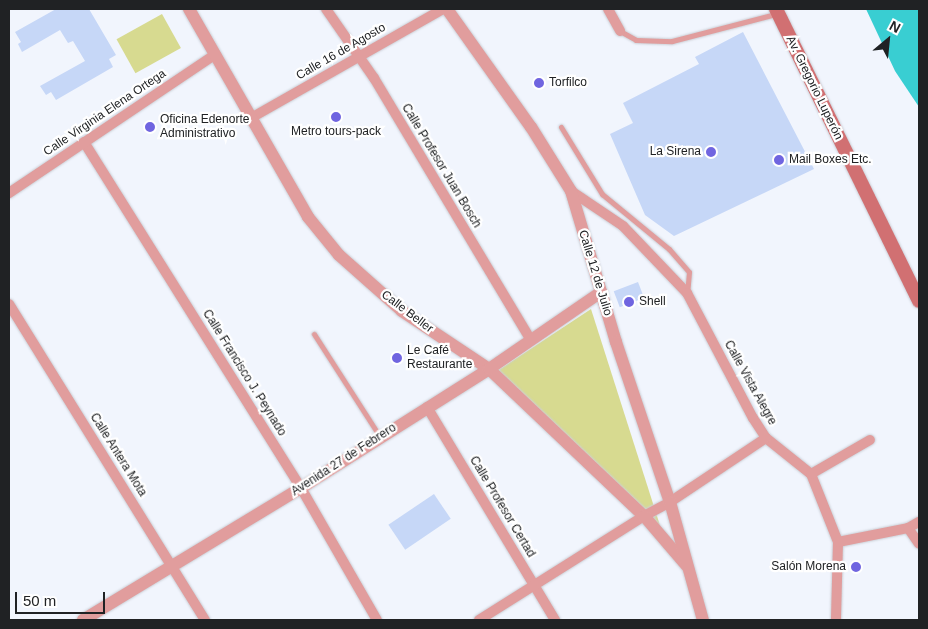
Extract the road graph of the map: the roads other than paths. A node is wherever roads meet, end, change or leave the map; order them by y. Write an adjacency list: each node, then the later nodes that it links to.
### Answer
1 (189, 9): 8 (street, Calle Beller)
2 (326, 9): 9 (street, Calle Profesor Juan Bosch)
3 (443, 9): 9 (street, Calle 16 de Agosto)
4 (447, 9): 13 (street, Calle 12 de Julio)
5 (608, 9): 7 (street)
6 (777, 11): 7 (lane); 17 (main road, Av. Gregorio Luperón)
7 (620, 31)
8 (216, 54): 10 (street, Calle Beller); 12 (street, Calle Virginia Elena Ortega)
9 (358, 57): 10 (street, Calle 16 de Agosto); 20 (street, Calle Profesor Juan Bosch)
10 (251, 118): 21 (street, Calle Beller)
11 (561, 127): 16 (lane)
12 (84, 142): 14 (street, Calle Virginia Elena Ortega); 27 (street, Calle Francisco J. Peynado)
13 (571, 191): 15 (street, Calle 12 de Julio); 16 (street, Calle Vista Alegre)
14 (9, 193)
15 (601, 292): 20 (street, Avenida 27 de Febrero); 28 (street, Calle 12 de Julio)
16 (687, 293): 24 (street, Calle Vista Alegre)
17 (919, 301)
18 (9, 304): 35 (street, Calle Antera Mota)
19 (314, 334): 23 (lane)
20 (530, 339): 21 (street, Avenida 27 de Febrero)
21 (489, 368): 22 (street, Avenida 27 de Febrero); 29 (street, Calle Beller)
22 (427, 407): 23 (street, Avenida 27 de Febrero); 36 (street, Calle Profesor Certad)
23 (380, 437): 27 (street, Avenida 27 de Febrero)
24 (766, 438): 26 (street, Calle Vista Alegre); 28 (street)
25 (870, 440): 26 (street)
26 (810, 474): 32 (street, Calle Vista Alegre)
27 (301, 488): 35 (street, Avenida 27 de Febrero); 39 (street, Calle Francisco J. Peynado)
28 (670, 502): 29 (street); 34 (street, Calle 12 de Julio)
29 (644, 516): 34 (street, Calle Beller); 36 (street)
30 (919, 522): 31 (street)
31 (908, 528): 32 (street); 33 (street)
32 (838, 542): 43 (street, Calle Vista Alegre)
33 (919, 544)
34 (686, 565): 42 (street, Calle 12 de Julio)
35 (172, 566): 37 (street, Avenida 27 de Febrero); 38 (street, Calle Antera Mota)
36 (534, 585): 40 (street); 41 (street, Calle Profesor Certad)
37 (83, 620)
38 (205, 620)
39 (377, 620)
40 (479, 620)
41 (555, 620)
42 (703, 620)
43 (836, 620)

